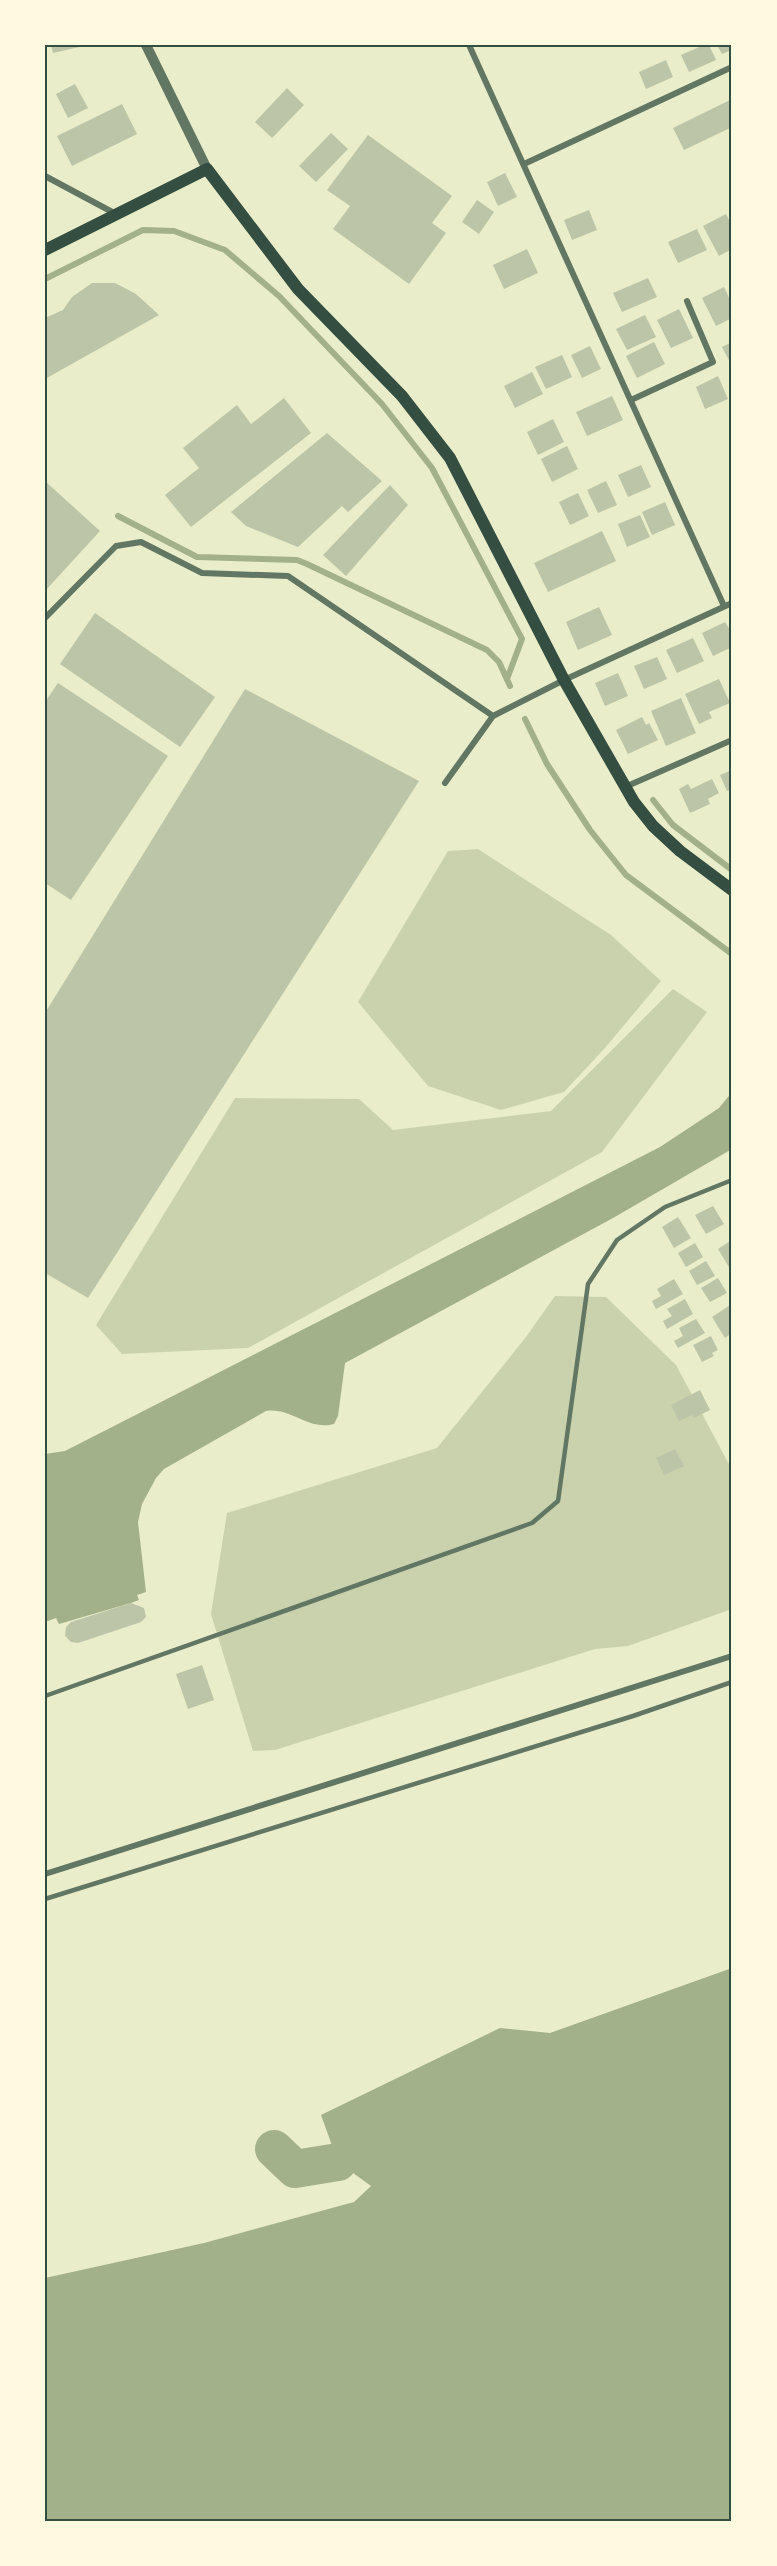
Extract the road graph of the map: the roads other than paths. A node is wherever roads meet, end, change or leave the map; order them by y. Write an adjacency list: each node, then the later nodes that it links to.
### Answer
1 (146, 45): 5 (street)
2 (469, 45): 4 (street)
3 (732, 67): 4 (street)
4 (524, 165): 10 (street)
5 (207, 169): 7 (main road); 14 (main road)
6 (46, 178): 7 (street)
7 (116, 214): 8 (main road)
8 (45, 250)
9 (687, 301): 10 (street)
10 (631, 400): 12 (street)
11 (732, 603): 12 (street)
12 (724, 606): 14 (street)
13 (45, 618): 15 (street)
14 (564, 680): 15 (street); 18 (main road)
15 (493, 716): 17 (street)
16 (732, 740): 18 (street)
17 (446, 783)
18 (624, 787): 19 (main road)
19 (732, 890)
20 (732, 1180): 23 (lane)
21 (732, 1656): 24 (street)
22 (732, 1682): 25 (lane)
23 (45, 1696)
24 (45, 1874)
25 (45, 1899)

